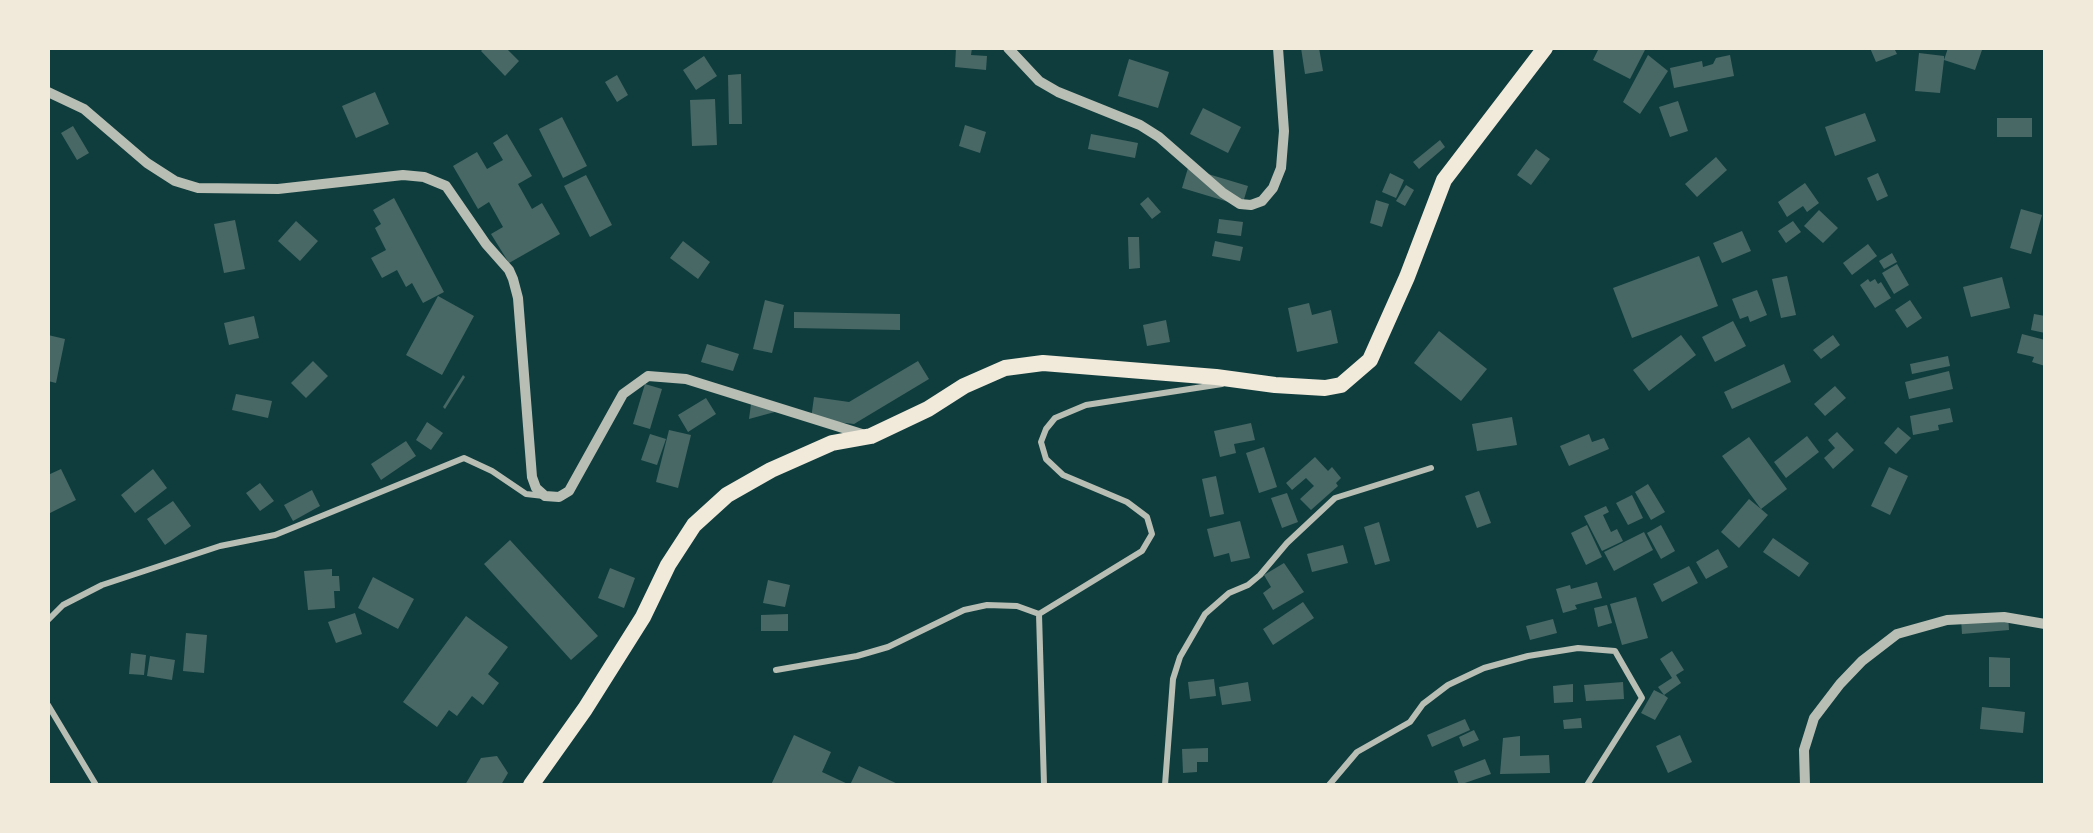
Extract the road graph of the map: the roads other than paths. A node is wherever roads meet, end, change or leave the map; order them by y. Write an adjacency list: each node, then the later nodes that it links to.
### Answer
1 (1008, 48): 2 (street)
2 (1278, 48)
3 (1545, 48): 5 (highway)
4 (48, 92): 8 (street)
5 (1244, 381): 6 (highway); 9 (street)
6 (871, 436): 8 (street); 15 (highway)
7 (1431, 468): 17 (street)
8 (545, 496): 10 (street)
9 (1039, 614): 12 (street); 16 (street)
10 (48, 620)
11 (2045, 624): 20 (street)
12 (776, 670)
13 (48, 705): 14 (street)
14 (96, 785)
15 (531, 785)
16 (1044, 785)
17 (1165, 785)
18 (1329, 785): 19 (street)
19 (1587, 785)
20 (1805, 785)

